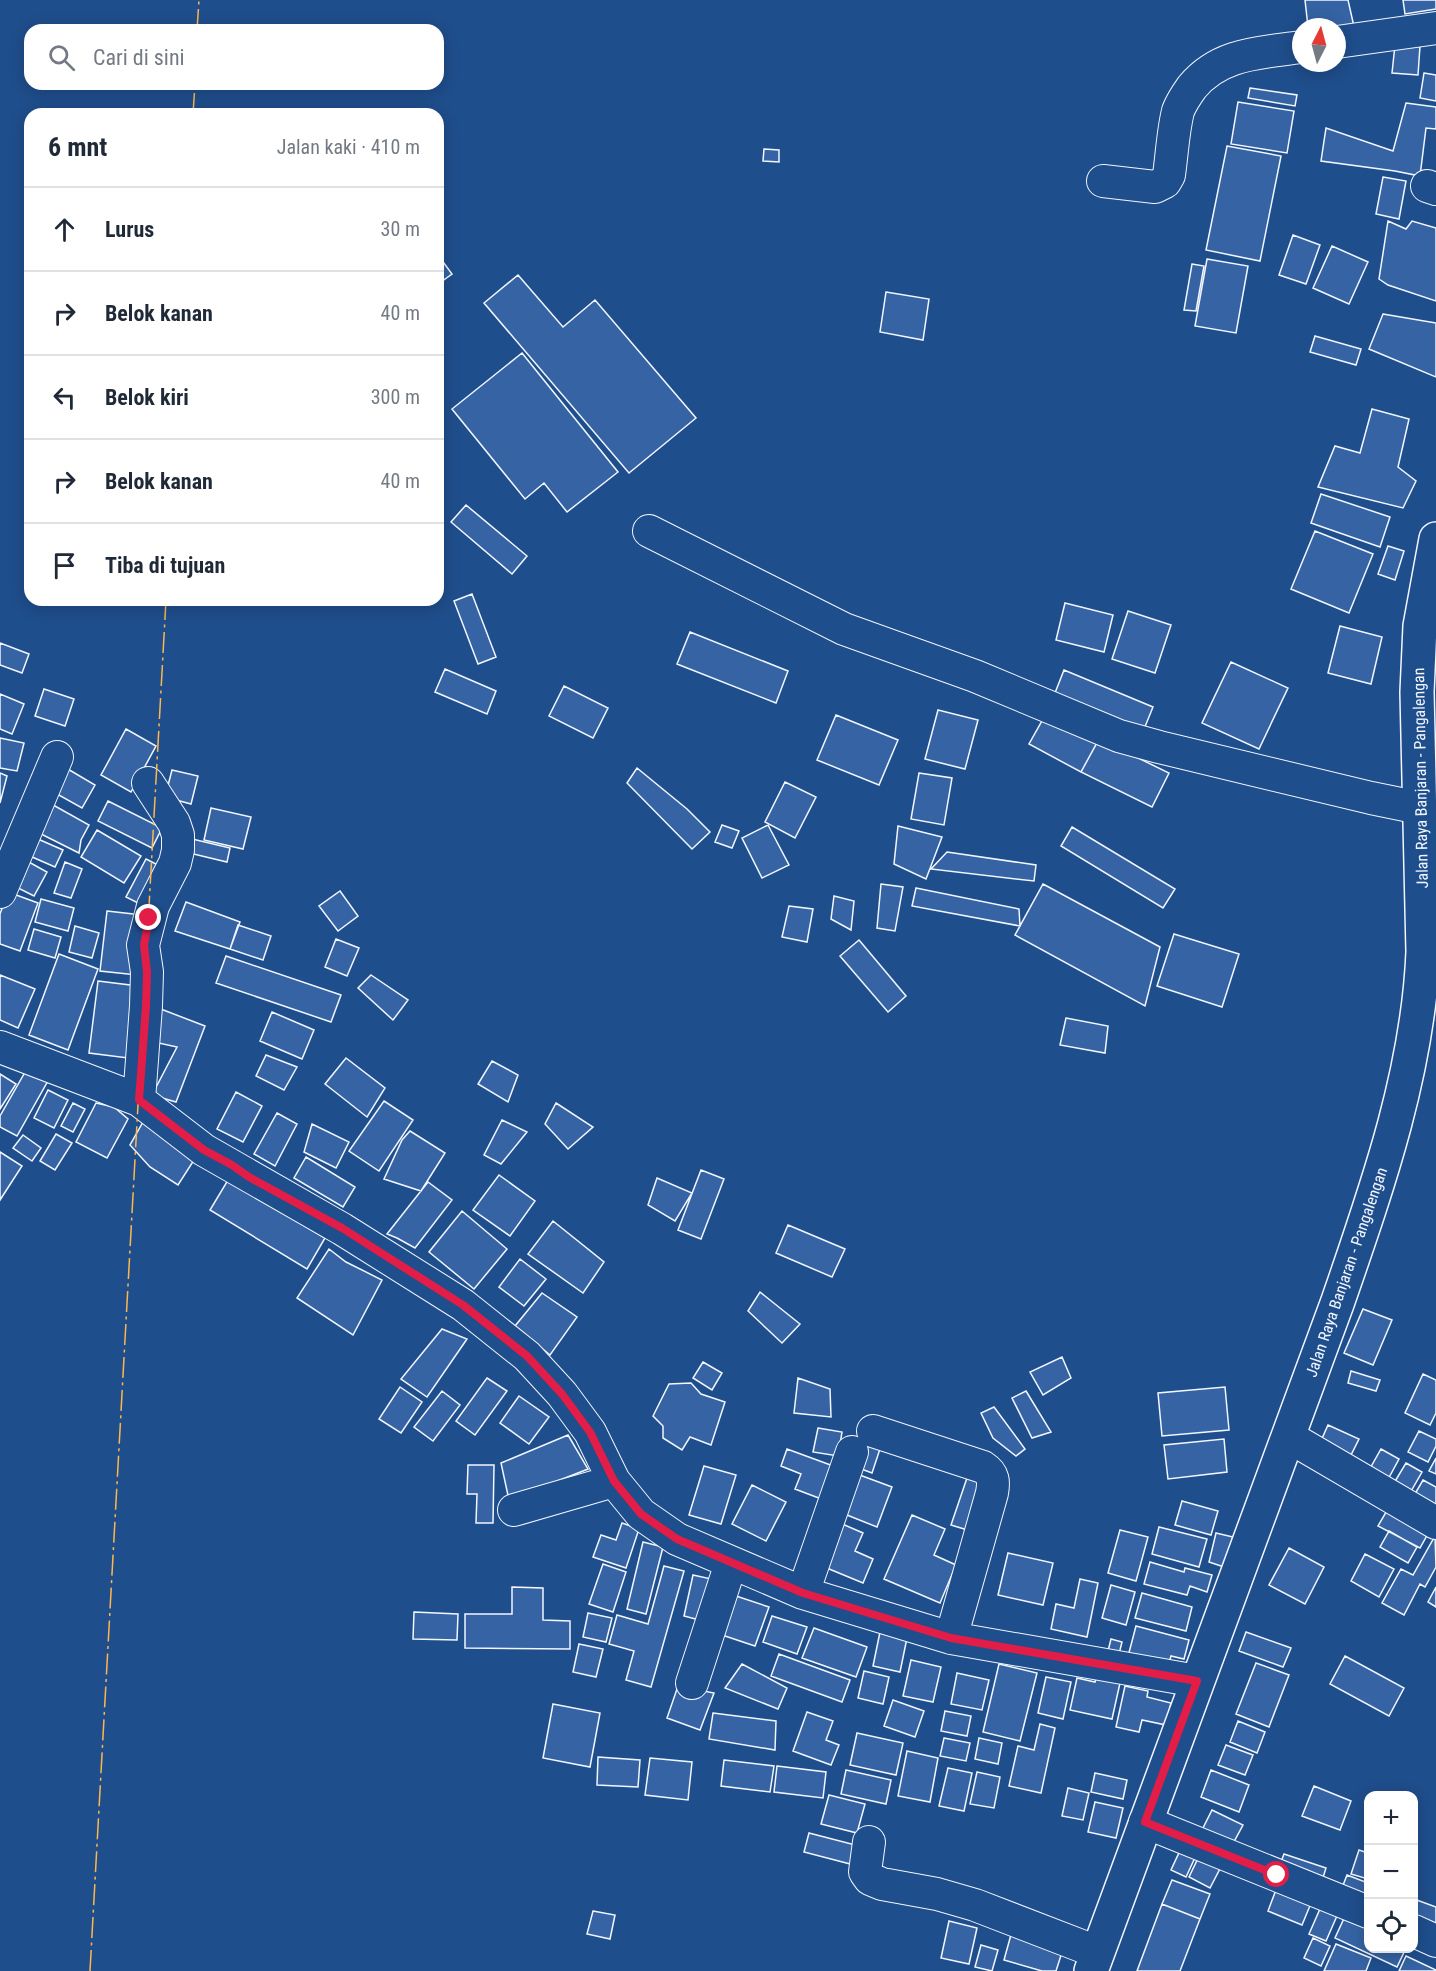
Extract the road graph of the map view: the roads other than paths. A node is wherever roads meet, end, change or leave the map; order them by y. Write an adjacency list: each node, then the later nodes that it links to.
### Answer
1 (1436, 28): 2 (street)
2 (1346, 41)
3 (1292, 48): 4 (street)
4 (1103, 181)
5 (649, 531): 9 (street)
6 (1436, 539): 9 (main road, Jalan Raya Banjaran - Pangalengan)
7 (57, 757): 10 (street)
8 (148, 783): 12 (street)
9 (1420, 808): 14 (main road, Jalan Raya Banjaran - Pangalengan)
10 (0, 892)
11 (0, 1047): 12 (street)
12 (139, 1100): 16 (street)
13 (873, 1431): 21 (street)
14 (1289, 1437): 18 (street); 22 (main road, Jalan Raya Banjaran - Pangalengan)
15 (852, 1452): 20 (street)
16 (614, 1481): 17 (street); 19 (street)
17 (514, 1510)
18 (1436, 1523)
19 (731, 1563): 20 (street); 23 (street)
20 (803, 1593): 21 (street)
21 (951, 1638): 22 (street)
22 (1197, 1681): 24 (main road, Jalan Raya Banjaran - Pangalengan)
23 (692, 1683)
24 (1145, 1822): 26 (street); 29 (main road, Jalan Raya Banjaran - Pangalengan)
25 (869, 1842): 29 (street)
26 (1364, 1910)
27 (1418, 1932): 28 (street)
28 (1436, 1941)
29 (1094, 1962)

